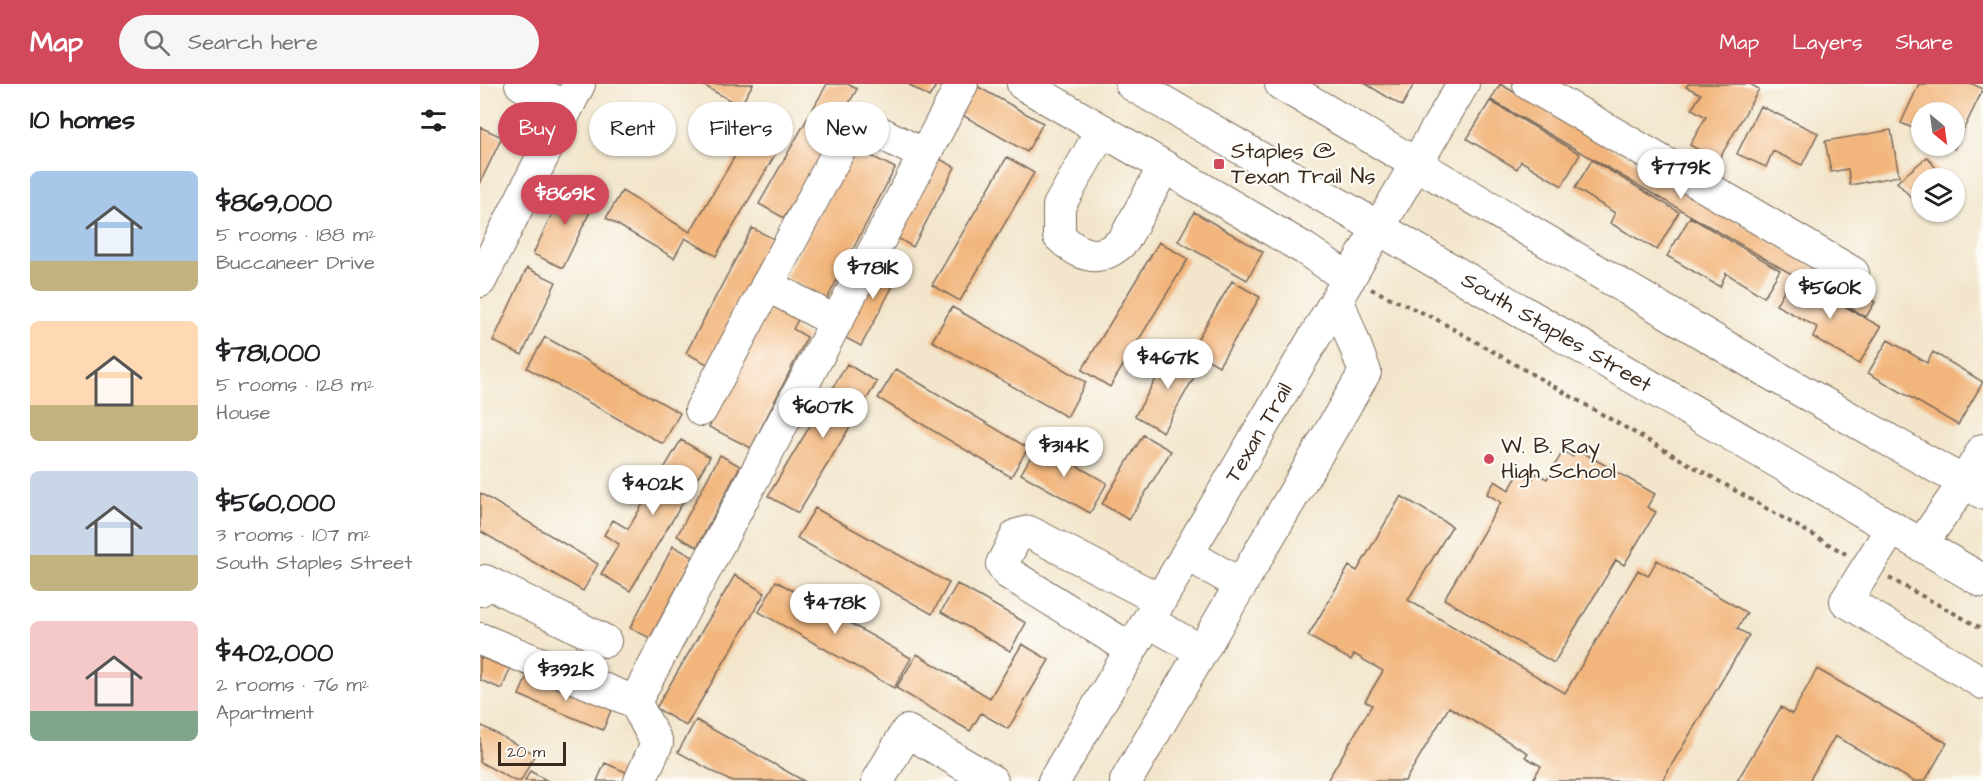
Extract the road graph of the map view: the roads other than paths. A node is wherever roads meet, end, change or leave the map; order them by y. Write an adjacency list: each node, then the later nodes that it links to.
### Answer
1 (521, 84): 8 (street)
2 (962, 84): 10 (street)
3 (1023, 84): 9 (street)
4 (1132, 84): 13 (main road, South Staples Street)
5 (1281, 84): 11 (street)
6 (1463, 84): 11 (street, Texan Trail)
7 (1528, 84): 15 (street)
8 (573, 96): 14 (street)
9 (1102, 130): 12 (street); 12 (street)
10 (924, 155): 17 (street); 19 (street)
11 (1416, 162): 13 (street, Texan Trail); 22 (street)
12 (1164, 166): 18 (street)
13 (1377, 229): 18 (street, Texan Trail); 23 (main road, South Staples Street)
14 (488, 245): 16 (street)
15 (1853, 273)
16 (480, 281)
17 (767, 285): 19 (street); 20 (street)
18 (1343, 288): 25 (street, Texan Trail); 27 (street)
19 (836, 322): 35 (street)
20 (701, 410)
21 (1983, 450): 22 (street)
22 (1973, 488): 24 (street)
23 (1892, 528): 24 (main road, South Staples Street); 34 (street)
24 (1921, 545): 26 (main road, South Staples Street)
25 (1186, 554): 27 (street); 29 (street, Texan Trail)
26 (1983, 581)
27 (1241, 585): 33 (street)
28 (480, 590): 31 (street)
29 (1154, 611): 32 (street, Texan Trail); 32 (street); 33 (street)
30 (480, 639): 35 (street)
31 (605, 641)
32 (1131, 649): 39 (street, Texan Trail)
33 (1201, 651): 40 (street)
34 (1983, 683)
35 (635, 702): 36 (street)
36 (640, 781)
37 (878, 781): 38 (street)
38 (992, 781)
39 (1054, 781)
40 (1126, 781)

